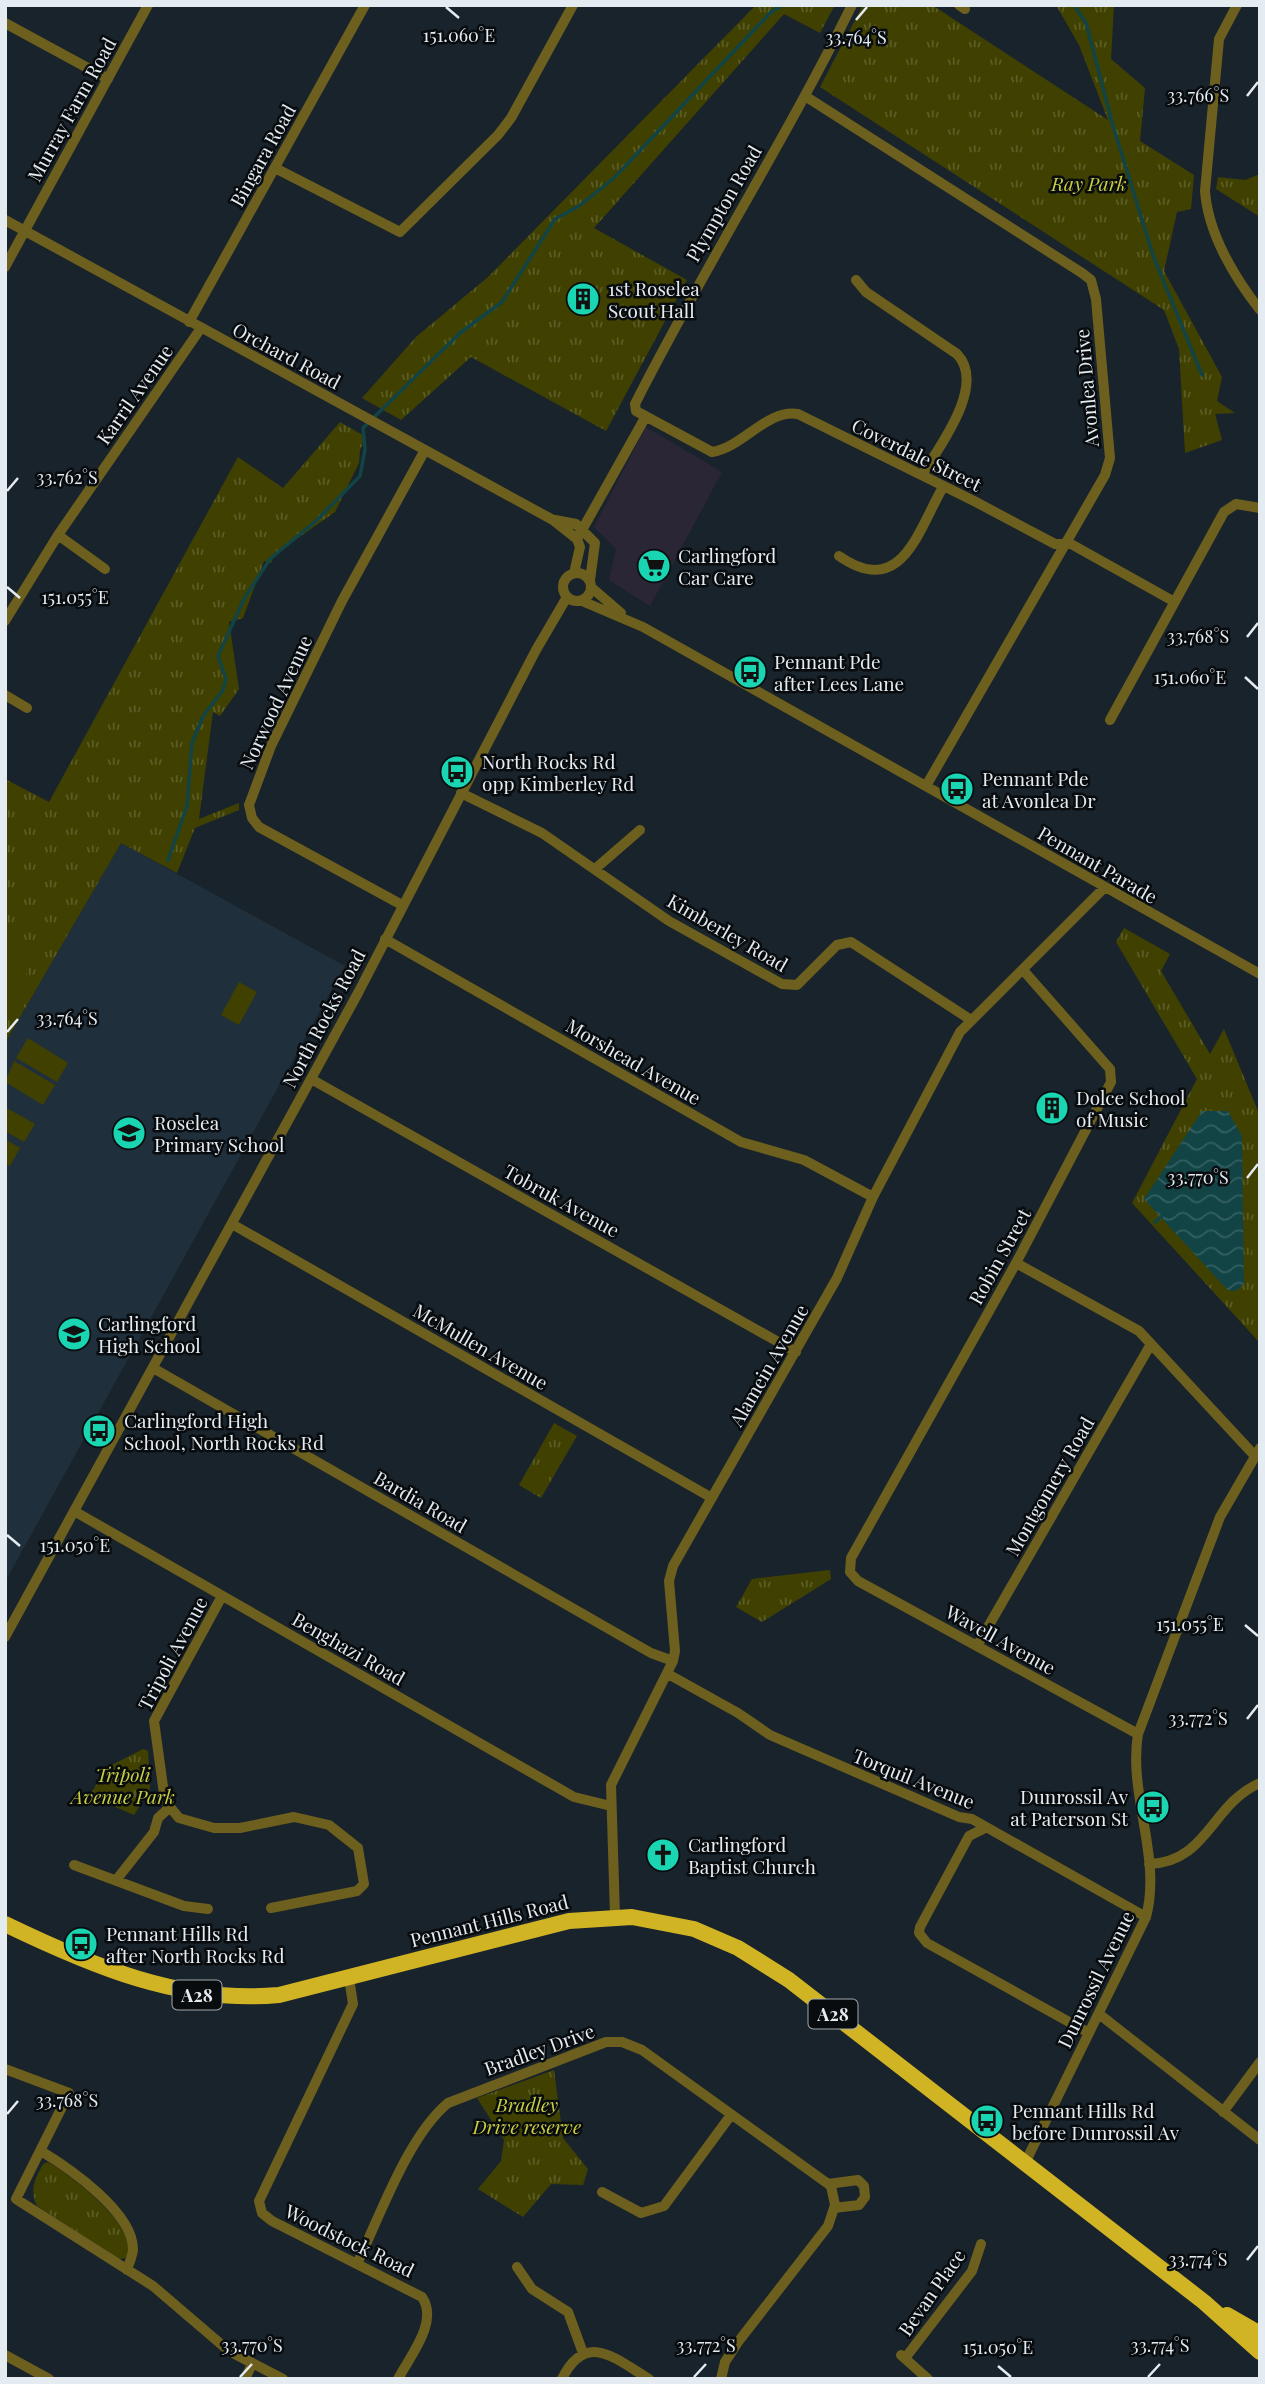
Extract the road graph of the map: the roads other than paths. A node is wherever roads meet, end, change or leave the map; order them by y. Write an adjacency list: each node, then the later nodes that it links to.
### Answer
1 (148, 5): 7 (street, Murray Farm Road)
2 (365, 5): 9 (street, Bingara Road)
3 (573, 5): 9 (street)
4 (852, 5): 8 (street, Plympton Road)
5 (1237, 5): 14 (street)
6 (5, 23): 7 (street)
7 (108, 79): 11 (street, Murray Farm Road)
8 (805, 96): 17 (street, Plympton Road); 24 (street, Avonlea Drive)
9 (275, 168): 15 (street, Bingara Road)
10 (5, 220): 11 (street, Orchard Road)
11 (25, 231): 12 (street, Murray Farm Road); 15 (street, Orchard Road)
12 (5, 267)
13 (856, 280): 19 (street)
14 (1260, 310)
15 (189, 322): 16 (street, Orchard Road)
16 (201, 328): 18 (street, Orchard Road); 23 (street, Karril Avenue)
17 (646, 416): 19 (street, Coverdale Street); 22 (street)
18 (425, 450): 22 (street, Orchard Road); 42 (street, Norwood Avenue)
19 (922, 475): 20 (street, Coverdale Street)
20 (943, 487): 24 (street, Coverdale Street); 25 (street)
21 (1260, 508): 31 (street)
22 (580, 534): 27 (street); 28 (street)
23 (58, 535): 26 (street); 33 (street, Karril Avenue)
24 (1063, 544): 31 (street, Coverdale Street); 37 (street, Avonlea Drive)
25 (839, 556)
26 (105, 569)
27 (574, 573): 28 (street); 29 (street)
28 (591, 584): 30 (street); 32 (street, Pennant Parade)
29 (567, 597): 30 (street); 38 (street, North Rocks Road)
30 (582, 601): 32 (street, Pennant Parade)
31 (1173, 601): 36 (street)
32 (626, 618): 37 (street, Pennant Parade)
33 (5, 621)
34 (5, 695): 35 (street)
35 (27, 708)
36 (1110, 720)
37 (926, 786): 41 (street, Pennant Parade)
38 (461, 793): 40 (street, Kimberley Road); 42 (street, North Rocks Road)
39 (640, 830): 40 (street)
40 (595, 869): 46 (street, Kimberley Road)
41 (1104, 888): 44 (street, Alamein Avenue); 45 (street, Pennant Parade)
42 (402, 905): 43 (street, North Rocks Road)
43 (385, 939): 47 (street, North Rocks Road); 48 (street, Morshead Avenue)
44 (1023, 970): 46 (street, Alamein Avenue); 50 (street, Robin Street)
45 (1260, 974)
46 (971, 1020): 48 (street, Alamein Avenue)
47 (311, 1079): 49 (street, North Rocks Road); 52 (street, Tobruk Avenue)
48 (873, 1197): 52 (street, Alamein Avenue)
49 (232, 1224): 53 (street, North Rocks Road); 55 (street, McMullen Avenue)
50 (1016, 1263): 51 (street); 57 (street, Robin Street)
51 (1151, 1344): 54 (street); 60 (street, Montgomery Road)
52 (796, 1352): 55 (street, Alamein Avenue)
53 (153, 1368): 56 (street, North Rocks Road); 61 (street, Bardia Road)
54 (1257, 1452): 63 (street, Dunrossil Avenue)
55 (712, 1498): 61 (street, Alamein Avenue)
56 (74, 1511): 58 (street, Benghazi Road); 59 (street, North Rocks Road)
57 (850, 1572): 60 (street, Wavell Avenue)
58 (222, 1596): 65 (street, Benghazi Road); 66 (street, Tripoli Avenue)
59 (5, 1637)
60 (977, 1646): 63 (street, Wavell Avenue)
61 (673, 1661): 62 (street, Alamein Avenue)
62 (668, 1674): 65 (street, Alamein Avenue); 67 (street, Torquil Avenue)
63 (1138, 1734): 68 (street, Dunrossil Avenue)
64 (1260, 1783): 68 (street)
65 (611, 1806): 73 (street, Alamein Avenue)
66 (169, 1808): 70 (street); 71 (street)
67 (985, 1828): 74 (street, Torquil Avenue); 80 (street)
68 (1149, 1864): 74 (street, Dunrossil Avenue)
69 (74, 1865): 70 (street)
70 (117, 1879): 72 (street)
71 (271, 1908)
72 (208, 1909)
73 (615, 1916): 78 (highway, Pennant Hills Road / A28); 87 (highway, Pennant Hills Road / A28)
74 (1146, 1917): 79 (street, Dunrossil Avenue)
75 (5, 1924): 77 (highway, Pennant Hills Road / A28)
76 (5, 1935): 77 (highway, Pennant Hills Road / A28)
77 (51, 1946): 78 (highway, Pennant Hills Road / A28)
78 (349, 1978): 92 (street, Woodstock Road)
79 (1099, 2014): 80 (street, Dunrossil Avenue); 83 (street)
80 (1089, 2033): 87 (street, Dunrossil Avenue)
81 (1260, 2062): 83 (street)
82 (5, 2069): 86 (street)
83 (1223, 2112): 85 (street)
84 (731, 2115): 88 (street, Bradley Drive); 89 (street); 92 (street, Bradley Drive)
85 (1260, 2140)
86 (41, 2151): 94 (street); 94 (street)
87 (1025, 2163): 95 (highway, Pennant Hills Road / A28)
88 (828, 2184): 90 (street); 90 (street)
89 (602, 2192)
90 (834, 2208): 107 (street)
91 (981, 2244): 108 (street, Bevan Place)
92 (357, 2264): 104 (street, Woodstock Road)
93 (517, 2267): 98 (street)
94 (127, 2270): 100 (street)
95 (1204, 2302): 96 (highway, Pennant Hills Road / A28); 97 (highway, Pennant Hills Road / A28)
96 (1260, 2334)
97 (1260, 2352)
98 (583, 2353): 105 (street); 106 (street)
99 (5, 2355): 101 (street)
100 (252, 2364): 102 (street); 103 (street)
101 (49, 2379)
102 (244, 2379)
103 (283, 2379)
104 (398, 2379)
105 (562, 2379)
106 (649, 2379)
107 (721, 2379)
108 (928, 2379)

